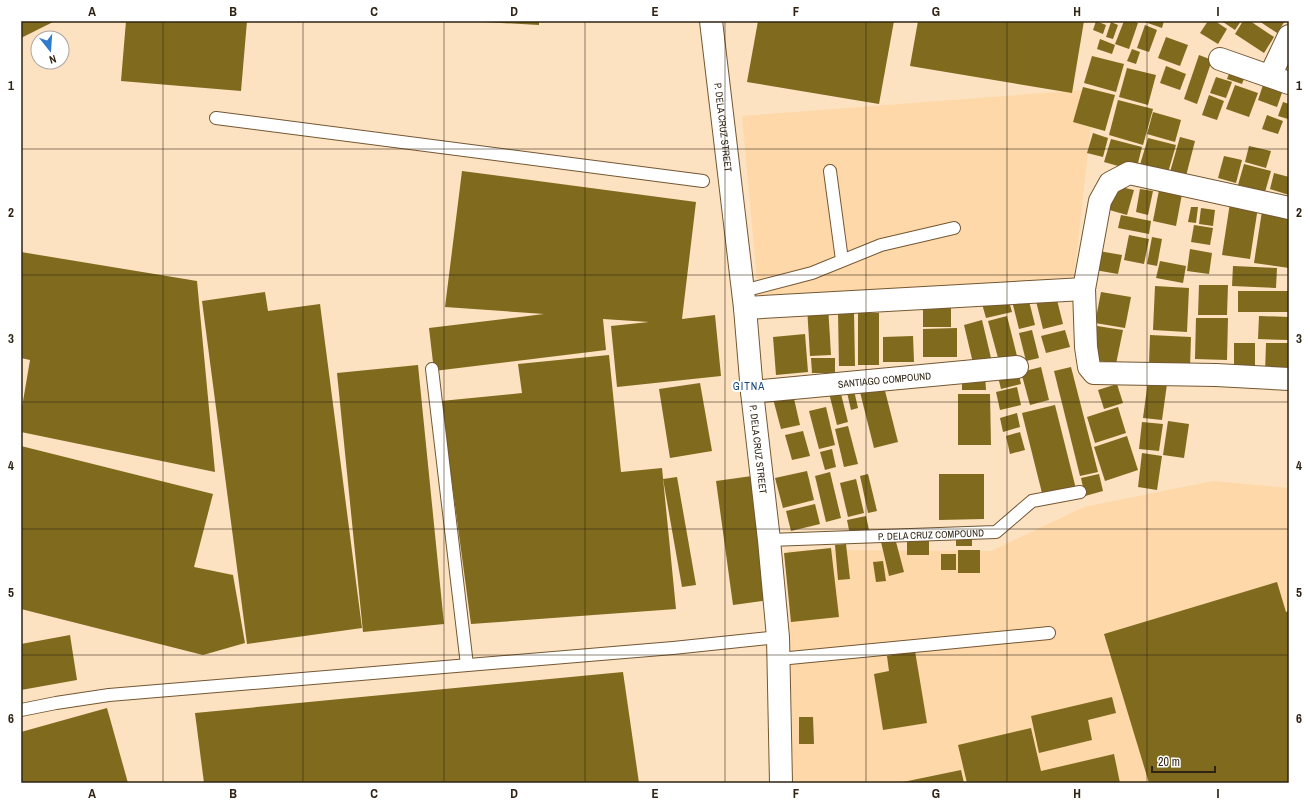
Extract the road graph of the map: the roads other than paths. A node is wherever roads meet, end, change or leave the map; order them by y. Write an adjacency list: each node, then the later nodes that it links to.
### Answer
1 (711, 21): 12 (street, P. DELA CRUZ STREET)
2 (1289, 36): 4 (street)
3 (1220, 59): 4 (street)
4 (1280, 79)
5 (216, 118): 7 (lane)
6 (830, 171): 10 (lane)
7 (704, 181)
8 (1289, 208): 11 (street)
9 (954, 228): 10 (lane)
10 (842, 260): 12 (lane)
11 (1084, 289): 12 (street); 15 (street)
12 (744, 299): 16 (street, P. DELA CRUZ STREET)
13 (1017, 367): 16 (street, SANTIAGO COMPOUND)
14 (432, 369): 22 (lane)
15 (1289, 379)
16 (752, 392): 18 (street, P. DELA CRUZ STREET)
17 (1080, 492): 18 (lane, P. DELA CRUZ COMPOUND)
18 (769, 540): 20 (street, P. DELA CRUZ STREET)
19 (1049, 633): 21 (lane)
20 (778, 638): 21 (street, P. DELA CRUZ STREET); 22 (lane)
21 (779, 660): 24 (street, P. DELA CRUZ STREET)
22 (467, 665): 23 (lane)
23 (21, 710)
24 (781, 783)

